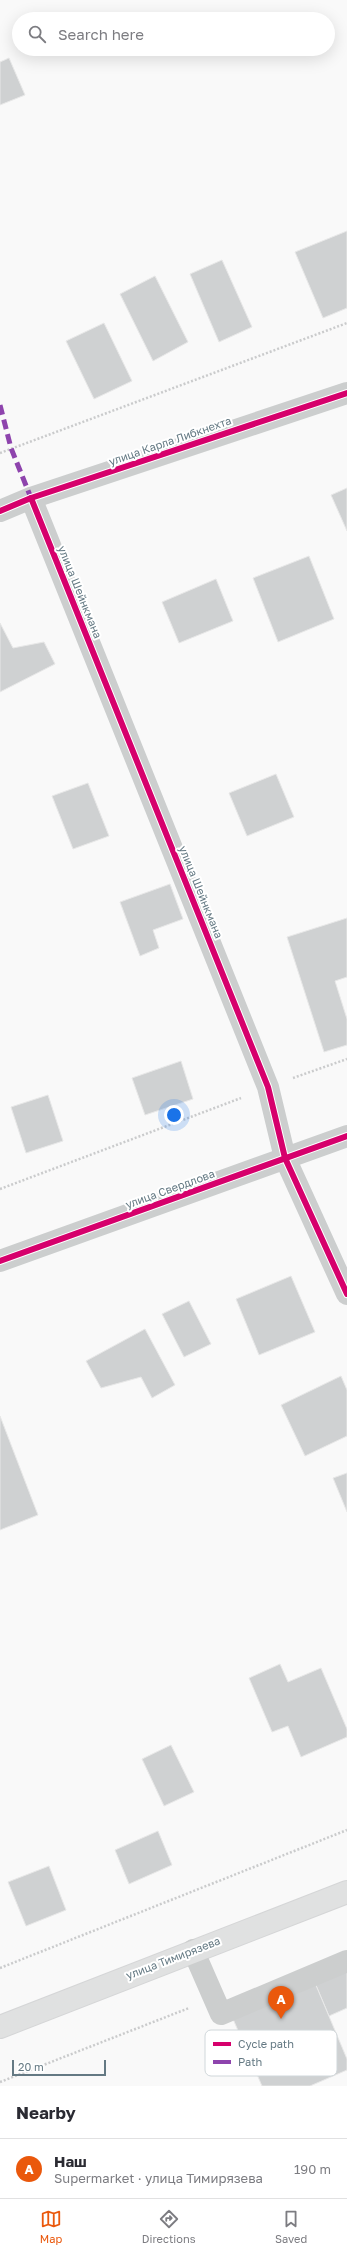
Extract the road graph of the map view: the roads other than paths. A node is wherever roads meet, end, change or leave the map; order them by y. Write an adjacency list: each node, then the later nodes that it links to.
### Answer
1 (347, 393): 2 (street, улица Карла Либкнехта)
2 (31, 498): 3 (street, улица Карла Либкнехта); 5 (street, улица Шейнкмана)
3 (0, 511)
4 (347, 1136): 5 (street, улица Свердлова)
5 (284, 1158): 6 (street, улица Свердлова); 7 (street, улица Шейнкмана)
6 (0, 1261)
7 (347, 1294)
8 (347, 1892): 9 (main road, улица Тимирязева)
9 (193, 1950): 10 (street); 11 (main road, улица Тимирязева)
10 (347, 1961)
11 (0, 2027)

